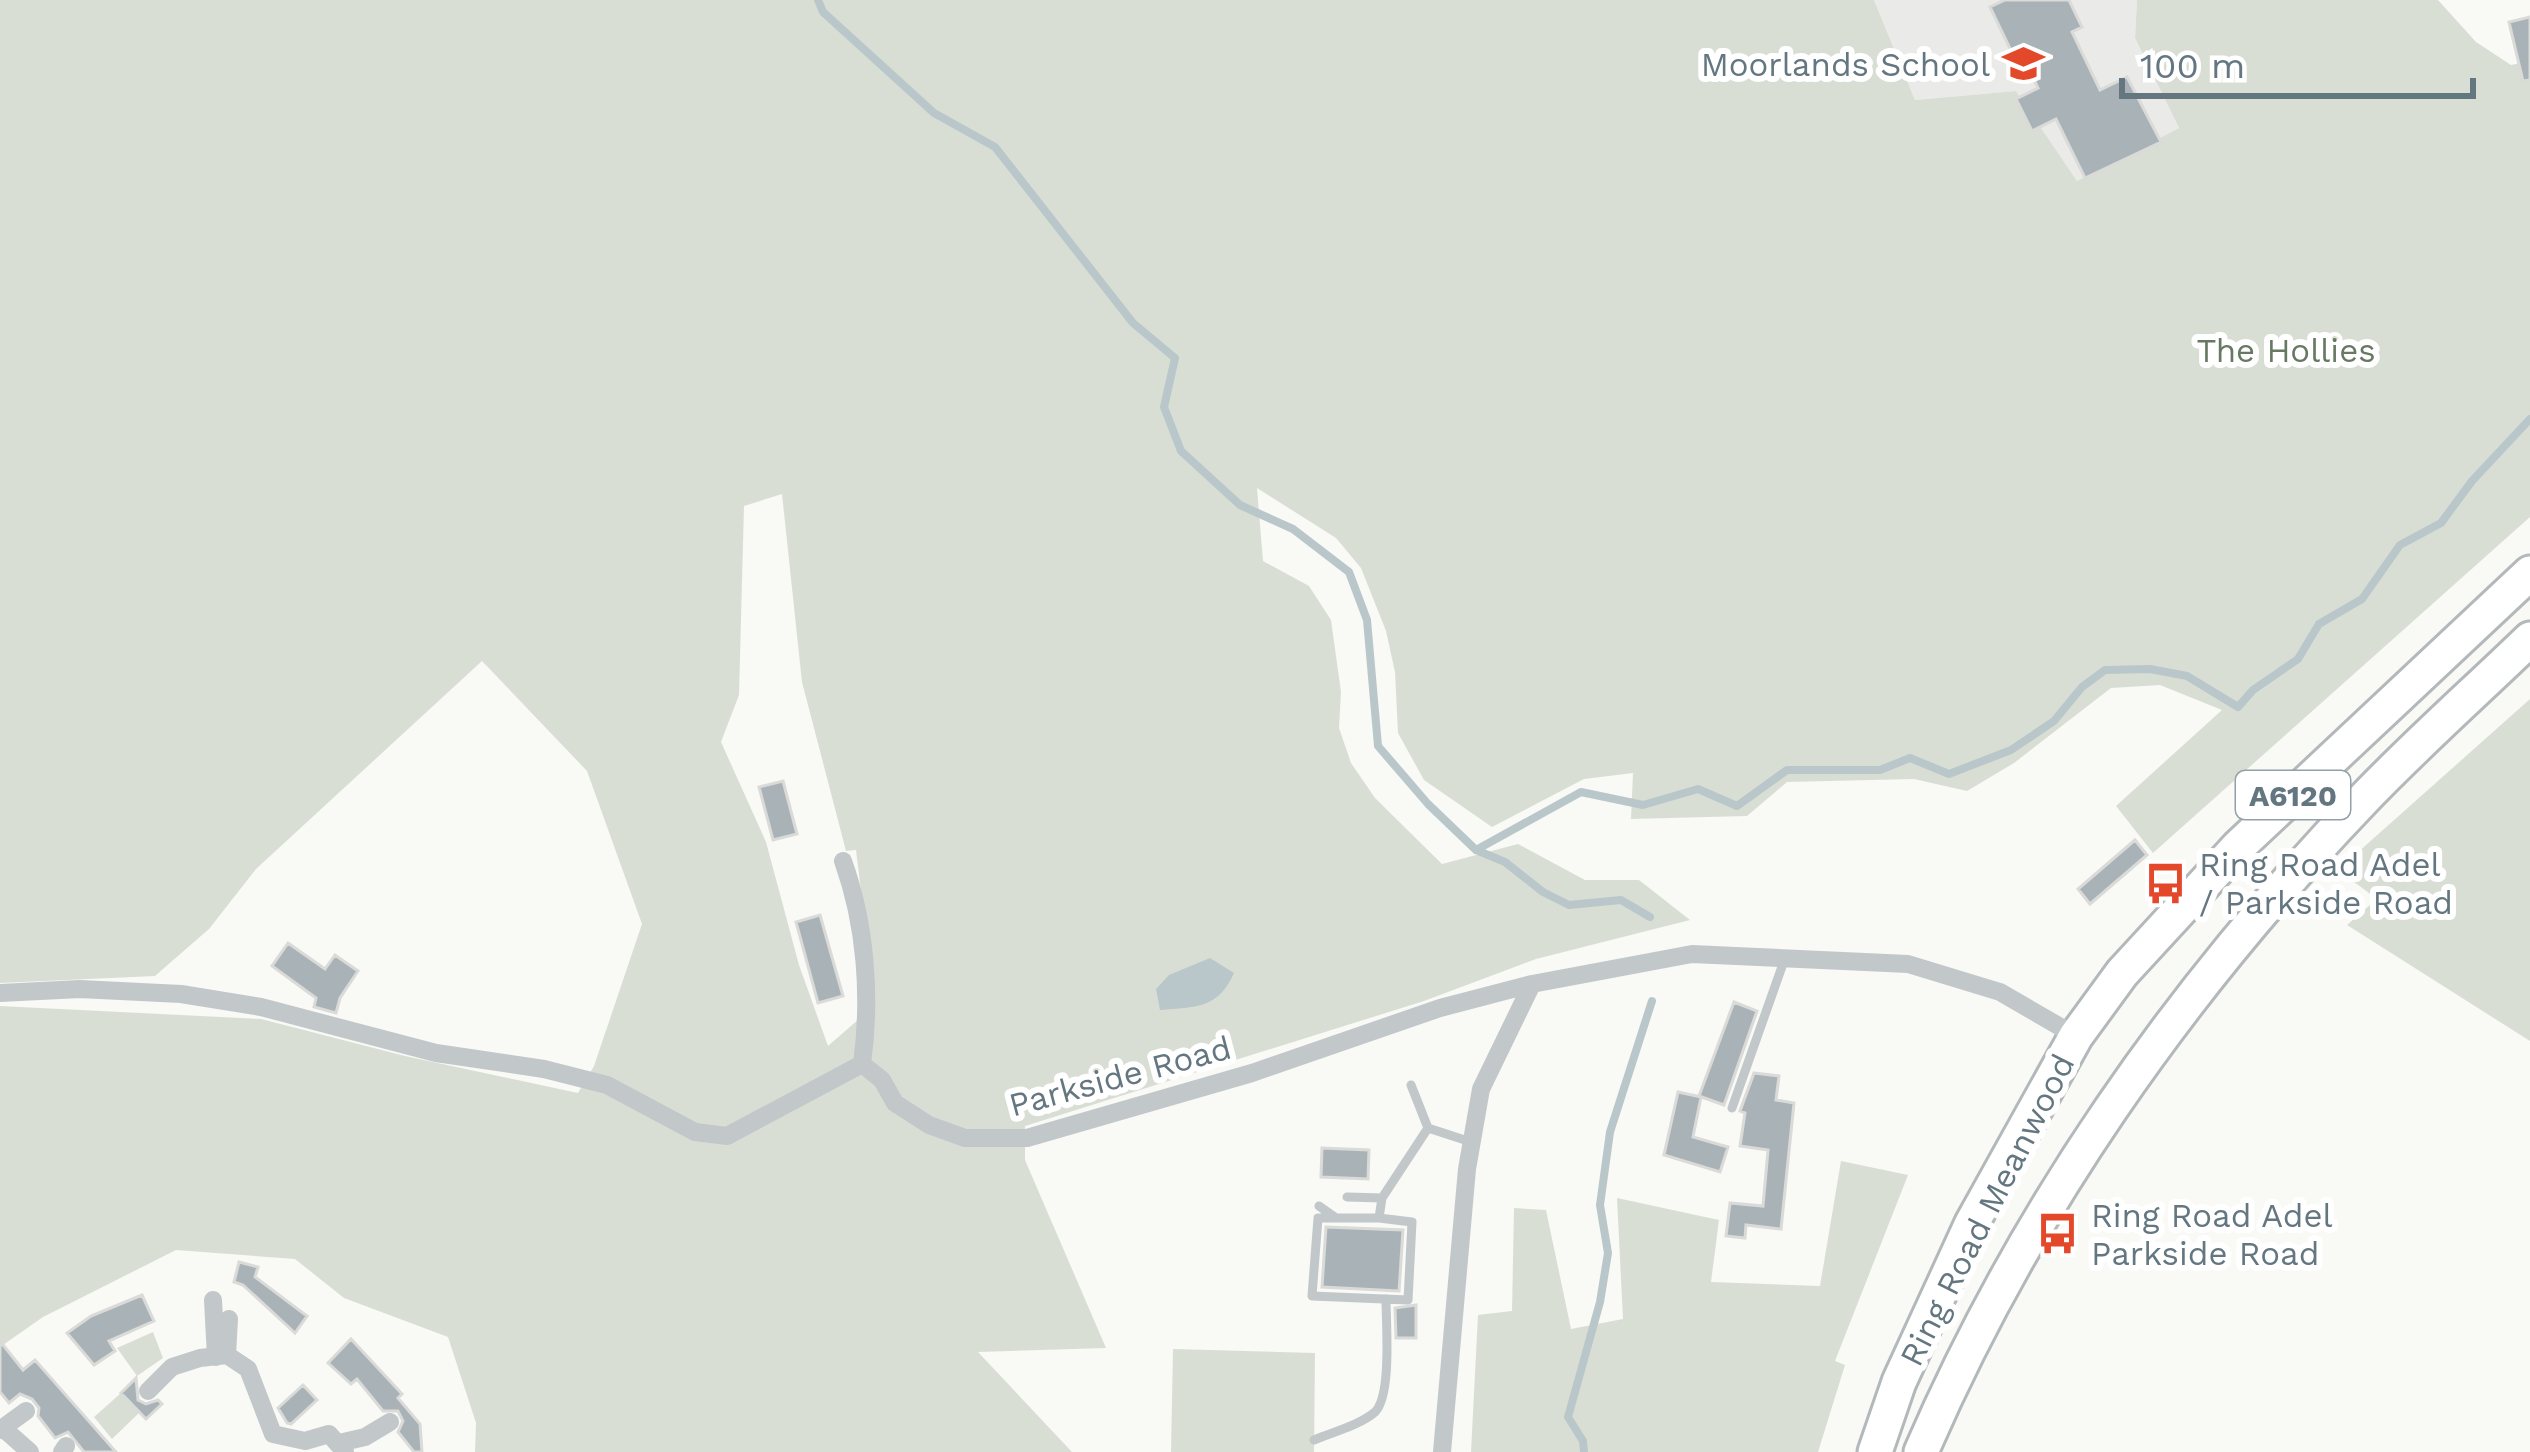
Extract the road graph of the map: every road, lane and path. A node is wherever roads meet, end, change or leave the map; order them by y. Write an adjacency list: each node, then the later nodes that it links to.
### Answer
1 (2530, 573): 7 (highway, A6120)
2 (2530, 639): 34 (highway, Ring Road Meanwood / A6120)
3 (844, 861): 8 (street)
4 (1785, 958): 5 (street, Parkside Road); 7 (street, Parkside Road); 10 (lane)
5 (1532, 984): 8 (street, Parkside Road); 12 (street)
6 (0, 993): 8 (street)
7 (2076, 1036): 33 (highway, Ring Road Meanwood / A6120)
8 (862, 1064)
9 (1411, 1084): 11 (lane)
10 (1732, 1108)
11 (1428, 1128): 12 (lane); 14 (lane)
12 (1471, 1142): 32 (street)
13 (1347, 1197): 14 (lane)
14 (1382, 1198): 17 (lane)
15 (1319, 1206): 16 (lane)
16 (1336, 1218): 17 (lane); 18 (lane)
17 (1379, 1218): 18 (lane)
18 (1386, 1299): 27 (lane)
19 (213, 1300): 21 (street)
20 (229, 1319): 21 (street)
21 (222, 1356): 22 (street); 28 (street)
22 (148, 1390)
23 (26, 1411): 26 (street)
24 (315, 1416): 29 (street)
25 (390, 1422): 29 (street)
26 (2, 1430): 31 (street)
27 (1314, 1440)
28 (268, 1443): 30 (street)
29 (338, 1443): 30 (street)
30 (304, 1446)
31 (30, 1452)
32 (1442, 1452)
33 (1875, 1452)
34 (1921, 1452)

